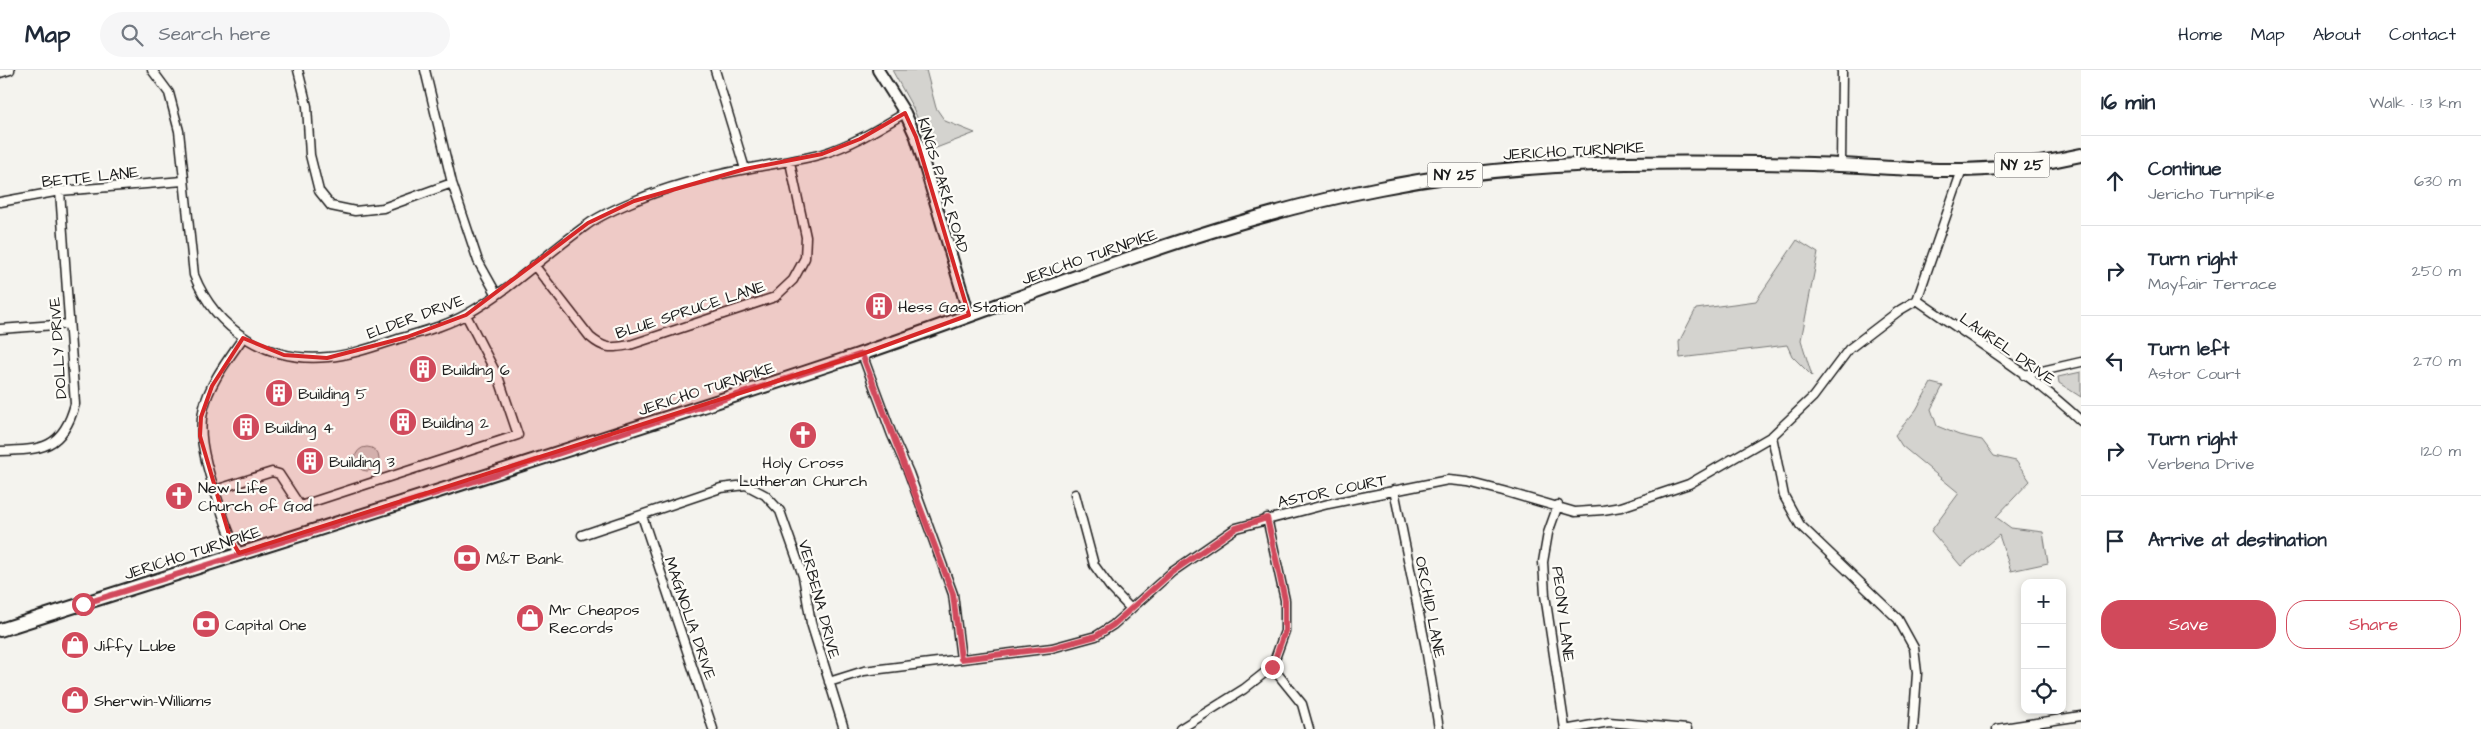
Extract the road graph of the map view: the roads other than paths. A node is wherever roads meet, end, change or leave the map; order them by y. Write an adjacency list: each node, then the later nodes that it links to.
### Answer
1 (10, 70): 8 (street)
2 (152, 70): 15 (street, ELDER DRIVE)
3 (298, 70): 16 (street)
4 (425, 70): 16 (street)
5 (715, 70): 13 (street)
6 (878, 70): 9 (street, KINGS PARK ROAD)
7 (1842, 70): 12 (street)
8 (0, 73)
9 (905, 113): 11 (street, ELDER DRIVE); 23 (street, KINGS PARK ROAD)
10 (2081, 156): 14 (main road, NY 25)
11 (790, 162): 13 (street, ELDER DRIVE); 19 (street, BLUE SPRUCE LANE)
12 (1841, 164): 14 (main road, JERICHO TURNPIKE / NY 25); 23 (main road, JERICHO TURNPIKE / NY 25)
13 (745, 169): 19 (street, ELDER DRIVE)
14 (1962, 170): 21 (street)
15 (183, 180): 17 (street, BETTE LANE); 26 (street, ELDER DRIVE)
16 (452, 183): 20 (street)
17 (60, 191): 18 (street, BETTE LANE); 24 (street, DOLLY DRIVE)
18 (0, 202)
19 (534, 265): 20 (street, ELDER DRIVE)
20 (497, 295): 22 (street, ELDER DRIVE)
21 (1917, 300): 29 (street, LAUREL DRIVE); 31 (street, ASTOR COURT)
22 (466, 315): 26 (street, ELDER DRIVE); 33 (street)
23 (968, 315): 27 (main road, JERICHO TURNPIKE / NY 25)
24 (69, 324): 25 (street); 32 (street, DOLLY DRIVE)
25 (0, 329)
26 (243, 338): 33 (street)
27 (862, 354): 40 (main road, JERICHO TURNPIKE / NY 25); 43 (street)
28 (2081, 362): 29 (street)
29 (2024, 375): 30 (street, LAUREL DRIVE)
30 (2081, 421)
31 (1772, 436): 36 (street, ASTOR COURT); 55 (street)
32 (0, 451)
33 (214, 490): 40 (street)
34 (1394, 490): 36 (street, ASTOR COURT); 38 (street, ASTOR COURT); 51 (street, ORCHID LANE)
35 (1075, 494): 41 (street)
36 (1558, 505): 52 (street, PEONY LANE)
37 (642, 516): 39 (street, VERBENA DRIVE); 45 (street, VERBENA DRIVE); 47 (street, MAGNOLIA DRIVE)
38 (1267, 518): 41 (street, ASTOR COURT); 44 (street)
39 (582, 535)
40 (239, 553): 42 (main road, JERICHO TURNPIKE / NY 25)
41 (1131, 610): 43 (street, ASTOR COURT)
42 (0, 630)
43 (961, 659): 45 (street, ASTOR COURT)
44 (1272, 667): 49 (street); 50 (street)
45 (829, 682): 48 (street, VERBENA DRIVE)
46 (2081, 716): 56 (street)
47 (713, 729)
48 (844, 729)
49 (1180, 729)
50 (1309, 729)
51 (1439, 729)
52 (1565, 729)
53 (1570, 729): 54 (street)
54 (1687, 729)
55 (1913, 729)
56 (1997, 729)

